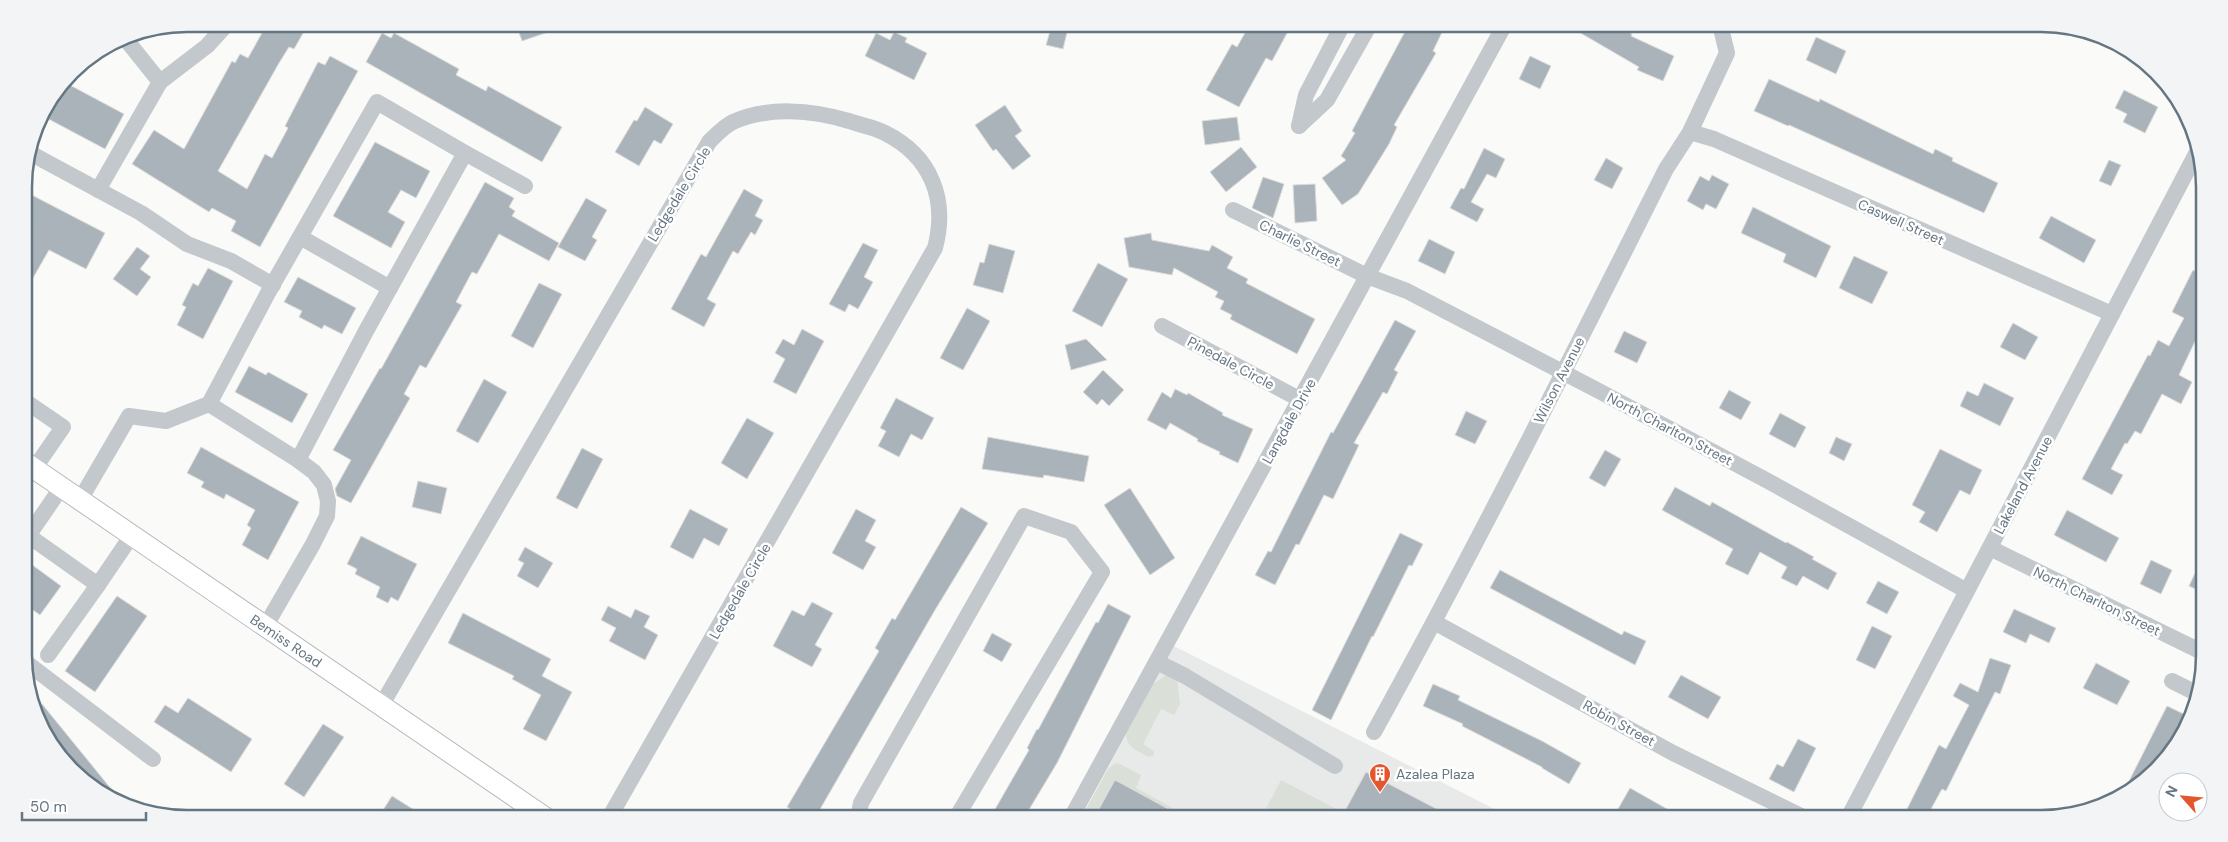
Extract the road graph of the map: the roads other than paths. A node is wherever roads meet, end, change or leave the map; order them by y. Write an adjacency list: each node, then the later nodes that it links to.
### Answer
1 (1338, 32): 8 (street)
2 (1344, 32): 8 (street)
3 (1365, 32): 8 (street)
4 (1499, 32): 18 (street, Langdale Drive)
5 (1722, 32): 10 (street, Wilson Avenue)
6 (219, 33): 9 (street)
7 (129, 44): 9 (street)
8 (1358, 46)
9 (160, 82): 15 (street)
10 (1690, 132): 21 (street, Caswell Street); 23 (street, Wilson Avenue)
11 (466, 153): 14 (street); 17 (street); 20 (street)
12 (36, 156): 15 (street)
13 (2193, 161): 21 (street, Lakeland Avenue)
14 (525, 186)
15 (98, 190): 19 (street)
16 (1233, 210): 18 (street, Charlie Street)
17 (300, 237): 19 (street); 20 (street)
18 (1367, 276): 23 (street, North Charlton Street); 24 (street, Langdale Drive)
19 (273, 285): 25 (street)
20 (390, 288): 27 (street)
21 (2112, 314): 35 (street, Lakeland Avenue)
22 (1162, 326): 24 (street, Pinedale Circle)
23 (1563, 374): 37 (street, North Charlton Street); 38 (street, Wilson Avenue)
24 (1301, 400): 42 (street, Langdale Drive)
25 (209, 404): 27 (street); 31 (street)
26 (33, 406): 28 (street)
27 (298, 460): 39 (street)
28 (32, 463)
29 (32, 468): 30 (main road, Bemiss Road)
30 (61, 488): 31 (main road, Bemiss Road); 32 (street)
31 (80, 500): 33 (main road, Bemiss Road)
32 (32, 528)
33 (132, 535): 36 (street); 39 (main road, Bemiss Road)
34 (32, 539): 36 (street)
35 (1990, 548): 37 (street, Lakeland Avenue); 40 (street, North Charlton Street)
36 (98, 585): 41 (street)
37 (1967, 592): 51 (street, Lakeland Avenue)
38 (1434, 622): 47 (street, Wilson Avenue); 50 (street, Robin Street)
39 (265, 627): 46 (main road, Bemiss Road)
40 (2196, 649)
41 (48, 655)
42 (1157, 662): 49 (street); 56 (street, Langdale Drive)
43 (33, 668): 48 (street)
44 (2172, 681): 45 (street)
45 (2191, 691)
46 (381, 706): 52 (main road, Bemiss Road); 53 (street, Ledgedale Circle)
47 (1374, 732)
48 (153, 759)
49 (1335, 766)
50 (1787, 809)
51 (1853, 809)
52 (534, 810)
53 (615, 810)
54 (860, 810): 55 (street)
55 (961, 810)
56 (1076, 810)

